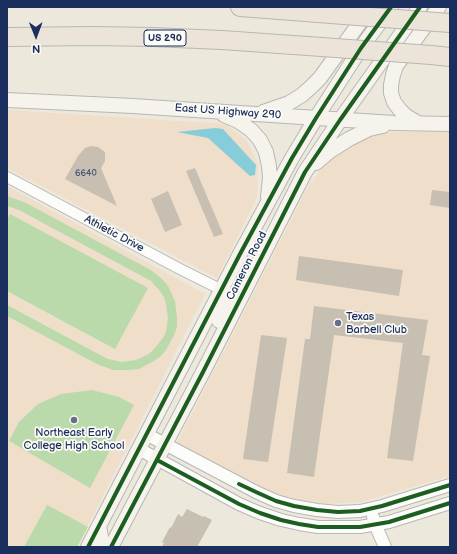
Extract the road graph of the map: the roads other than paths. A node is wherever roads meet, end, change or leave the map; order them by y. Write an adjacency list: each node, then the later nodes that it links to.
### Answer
1 (240, 7): 6 (highway, bridge)
2 (371, 7): 11 (main road)
3 (391, 7): 12 (main road, Cameron Road)
4 (420, 7): 13 (main road, Cameron Road)
5 (439, 7): 15 (main road)
6 (450, 23)
7 (7, 36): 8 (highway, US 290, bridge)
8 (450, 57)
9 (7, 100): 10 (main road, East US Highway 290)
10 (216, 111): 11 (main road, East US Highway 290); 19 (main road)
11 (257, 114): 12 (main road, East US Highway 290)
12 (316, 118): 13 (main road, East US Highway 290); 19 (main road, Cameron Road)
13 (340, 120): 14 (main road, East US Highway 290); 17 (main road, Cameron Road)
14 (394, 123): 15 (main road, East US Highway 290); 17 (main road)
15 (418, 123): 16 (main road, East US Highway 290)
16 (450, 124)
17 (305, 172): 21 (main road, Cameron Road)
18 (7, 177): 20 (street, Athletic Drive)
19 (267, 203): 20 (main road, Cameron Road)
20 (222, 290): 21 (main road); 22 (main road, Cameron Road)
21 (203, 372): 23 (main road, Cameron Road)
22 (146, 434): 23 (street); 24 (main road, Cameron Road)
23 (165, 444): 25 (main road, Cameron Road); 28 (street)
24 (139, 449): 25 (street); 30 (main road, Cameron Road)
25 (157, 460): 29 (street); 33 (main road, Cameron Road)
26 (450, 484): 28 (street)
27 (450, 502): 29 (street)
28 (371, 508): 29 (street)
29 (374, 524): 34 (street)
30 (99, 526): 31 (main road, Cameron Road); 32 (main road)
31 (88, 547)
32 (100, 547)
33 (111, 547)
34 (385, 547)

